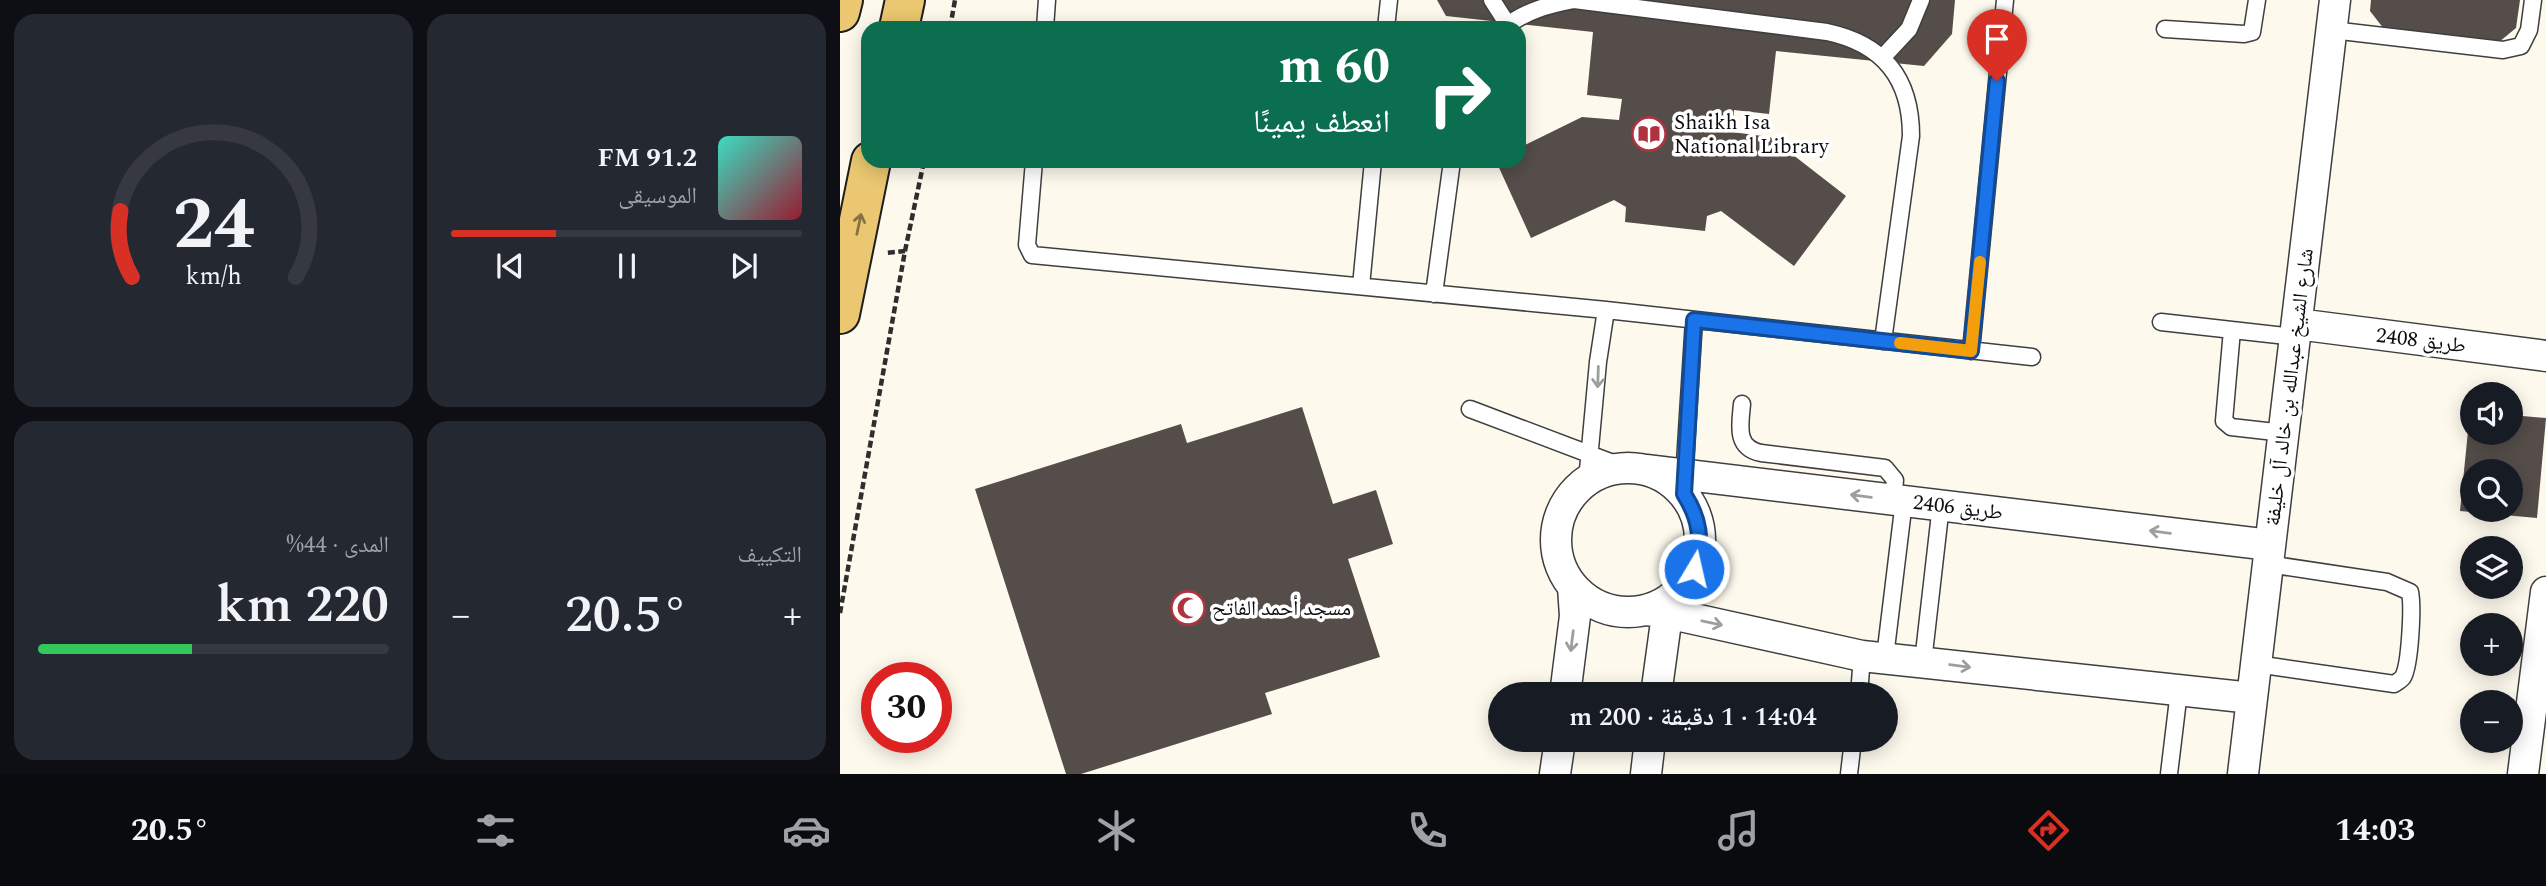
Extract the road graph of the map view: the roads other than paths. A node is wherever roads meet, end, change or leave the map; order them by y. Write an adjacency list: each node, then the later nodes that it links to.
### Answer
1 (843, 0): 11 (main road)
2 (905, 0): 12 (main road)
3 (1047, 0): 13 (lane)
4 (1388, 0): 14 (lane)
5 (1492, 0): 15 (lane)
6 (1921, 0): 19 (lane)
7 (2005, 0): 33 (lane)
8 (2257, 0): 17 (lane)
9 (2335, 0): 18 (street, شارع الشيخ عبدالله بن خالد آل خليفة)
10 (2533, 0): 18 (lane)
11 (840, 12)
12 (900, 21)
13 (1046, 21)
14 (1386, 21)
15 (1503, 21)
16 (1514, 21): 19 (lane)
17 (2165, 29)
18 (2332, 30): 31 (street, شارع الشيخ عبدالله بن خالد آل خليفة)
19 (1882, 58): 32 (lane)
20 (871, 168): 27 (main road, one-way to 20)
21 (1033, 168): 24 (lane)
22 (1372, 168): 24 (lane)
23 (1451, 168): 25 (lane)
24 (1361, 286): 25 (lane)
25 (1434, 294): 26 (lane)
26 (1606, 310): 28 (lane); 40 (lane, one-way to 40)
27 (840, 314)
28 (1694, 320): 32 (lane); 41 (lane)
29 (2161, 322): 30 (lane)
30 (2232, 330): 31 (lane); 38 (lane)
31 (2296, 330): 34 (street, طريق 2408); 38 (street, شارع الشيخ عبدالله بن خالد آل خليفة)
32 (1883, 341): 33 (lane)
33 (1971, 351): 35 (lane)
34 (2546, 356)
35 (2032, 357)
36 (1742, 404): 39 (lane)
37 (1470, 409): 40 (lane)
38 (2284, 433): 45 (street, شارع الشيخ عبدالله بن خالد آل خليفة)
39 (1823, 460): 42 (lane); 43 (lane)
40 (1588, 467): 41 (street); 46 (street)
41 (1684, 484): 42 (street, طريق 2406); 48 (street)
42 (1819, 490): 43 (street, طريق 2406, one-way to 42)
43 (1899, 500): 44 (street, طريق 2406); 49 (lane)
44 (1941, 505): 45 (street, طريق 2406, one-way to 44); 50 (lane)
45 (2269, 555): 51 (street, شارع الشيخ عبدالله بن خالد آل خليفة); 51 (lane)
46 (1573, 587): 48 (street); 52 (street, one-way to 52)
47 (2546, 592): 65 (street)
48 (1660, 608): 49 (street, one-way to 49); 53 (street)
49 (1873, 657): 50 (street); 54 (lane)
50 (1923, 662): 55 (street, one-way to 55)
51 (2256, 664): 56 (street, شارع الشيخ عبدالله بن خالد آل خليفة)
52 (1567, 682)
53 (1657, 682)
54 (1864, 682)
55 (2179, 691): 56 (street); 63 (lane)
56 (2252, 698): 64 (street, شارع الشيخ عبدالله بن خالد آل خليفة)
57 (1558, 752): 60 (street)
58 (1649, 752): 61 (street)
59 (1852, 752): 62 (lane)
60 (1555, 774)
61 (1646, 774)
62 (1849, 774)
63 (2169, 774)
64 (2243, 774)
65 (2523, 774)

